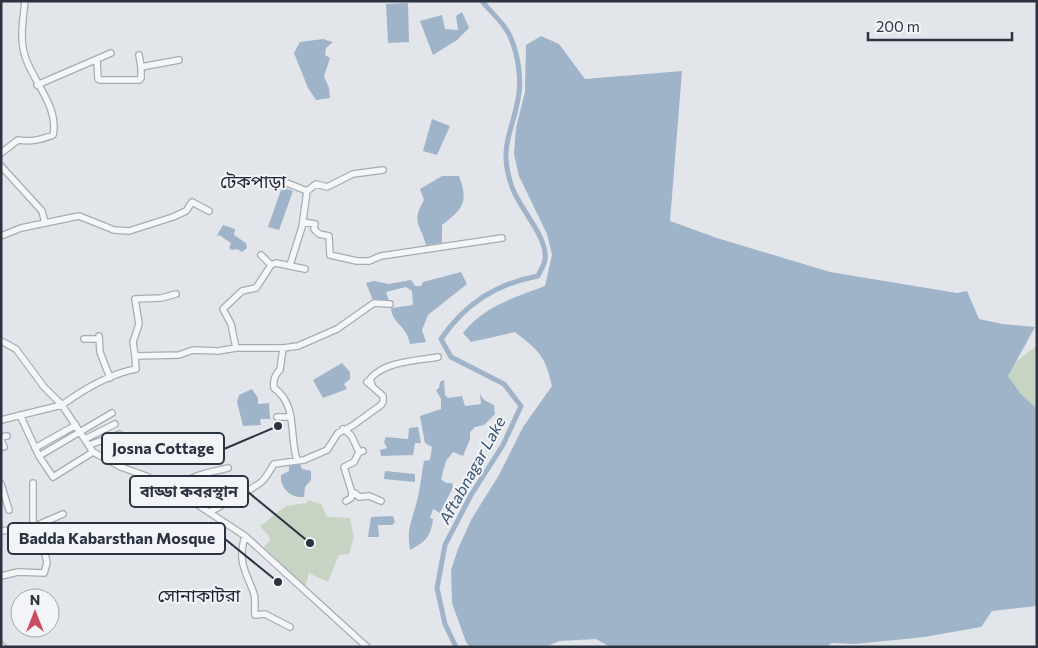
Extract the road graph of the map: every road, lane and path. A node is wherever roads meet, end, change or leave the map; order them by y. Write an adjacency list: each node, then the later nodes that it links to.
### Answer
1 (25, 1): 7 (street)
2 (111, 53): 4 (street)
3 (139, 55): 6 (street)
4 (97, 59): 6 (street); 7 (street)
5 (179, 60): 6 (street)
6 (141, 67)
7 (37, 85): 8 (street)
8 (1, 153)
9 (1, 166): 15 (street)
10 (383, 170): 12 (street)
11 (287, 183): 12 (street)
12 (307, 191): 14 (street)
13 (209, 211): 15 (street)
14 (303, 222): 17 (street); 20 (street)
15 (45, 223): 16 (street)
16 (1, 236)
17 (502, 238)
18 (261, 255): 19 (street)
19 (272, 265): 20 (street); 26 (street)
20 (290, 265): 21 (street)
21 (304, 269)
22 (176, 294): 28 (street)
23 (390, 304): 27 (street)
24 (84, 339): 30 (street)
25 (1, 341): 33 (street)
26 (236, 348): 27 (street); 28 (street)
27 (283, 348): 37 (street)
28 (135, 356): 30 (street)
29 (438, 357): 32 (street)
30 (110, 378): 33 (street)
31 (367, 382): 32 (street)
32 (372, 387): 41 (street)
33 (62, 405): 35 (street); 40 (street)
34 (112, 413): 42 (street)
35 (20, 415): 38 (street); 48 (street)
36 (277, 417): 37 (street)
37 (291, 417): 51 (street)
38 (1, 420)
39 (115, 424): 45 (street)
40 (76, 425): 42 (street); 48 (street)
41 (343, 430): 51 (street); 56 (street)
42 (80, 432): 45 (street); 50 (street)
43 (120, 434): 46 (street)
44 (3, 438): 47 (street)
45 (85, 439): 46 (street)
46 (89, 445): 49 (street)
47 (4, 447)
48 (35, 448): 50 (street)
49 (93, 452): 50 (street); 55 (street)
50 (39, 456)
51 (296, 460): 60 (street)
52 (228, 468): 55 (street)
53 (33, 483): 62 (street)
54 (1, 484): 59 (street)
55 (174, 492): 60 (street)
56 (352, 493): 57 (street); 58 (street)
57 (346, 501)
58 (382, 501)
59 (9, 510)
60 (210, 512): 64 (street)
61 (63, 514): 62 (street)
62 (33, 527): 63 (street); 65 (street)
63 (1, 531)
64 (245, 536): 66 (street); 67 (street)
65 (1, 576)
66 (290, 627)
67 (367, 647)

